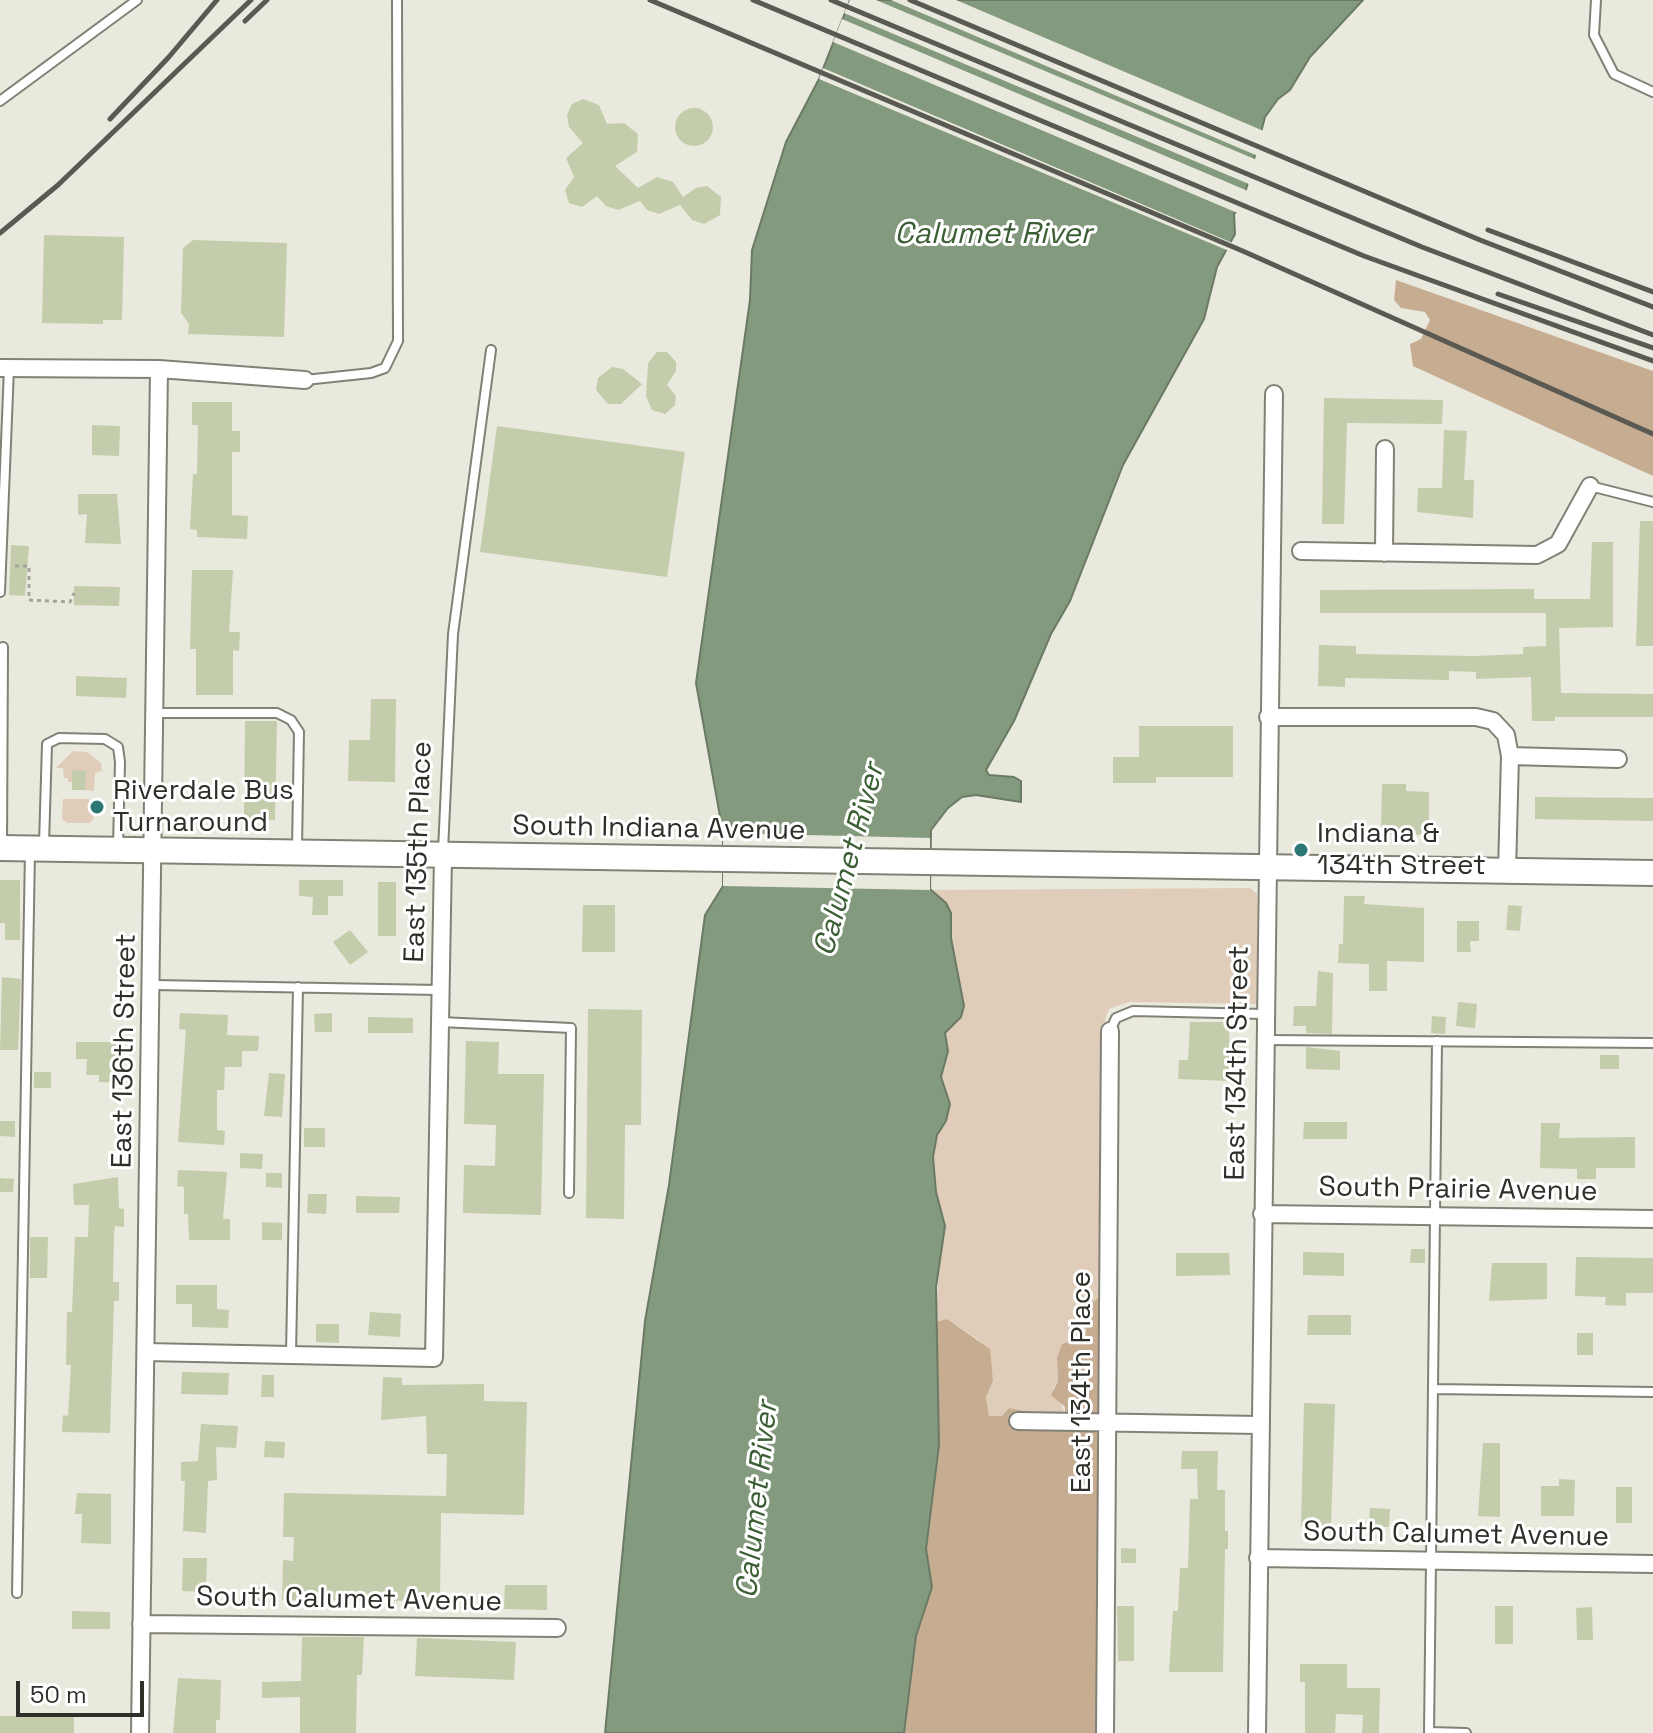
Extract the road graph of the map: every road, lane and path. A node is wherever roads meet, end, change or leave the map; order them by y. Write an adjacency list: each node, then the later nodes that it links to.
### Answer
1 (137, 0): 5 (lane)
2 (397, 0): 9 (lane)
3 (1596, 0): 4 (lane)
4 (1653, 92)
5 (0, 101)
6 (491, 350): 29 (lane, East 135th Place)
7 (5, 368): 8 (street); 17 (lane)
8 (159, 369): 9 (street); 20 (street, East 136th Street)
9 (305, 380)
10 (1274, 394): 21 (street, East 134th Street)
11 (1385, 449): 15 (street)
12 (1590, 486): 13 (lane); 15 (street)
13 (1653, 502)
14 (1301, 551): 15 (street)
15 (1384, 553)
16 (15, 566): 18 (path)
17 (0, 592)
18 (74, 593)
19 (3, 647): 24 (lane)
20 (156, 713): 27 (street, East 136th Street); 28 (lane)
21 (1268, 717): 22 (street); 30 (street, East 134th Street)
22 (1510, 756): 23 (street); 31 (street)
23 (1618, 759)
24 (1, 848): 25 (main road, South Indiana Avenue)
25 (37, 849): 26 (main road, South Indiana Avenue); 26 (lane); 56 (lane)
26 (118, 851): 27 (main road, South Indiana Avenue)
27 (155, 851): 28 (main road, South Indiana Avenue); 33 (street, East 136th Street)
28 (296, 854): 29 (main road, South Indiana Avenue)
29 (443, 856): 30 (main road, South Indiana Avenue); 35 (street, East 135th Place)
30 (1266, 869): 31 (main road, South Indiana Avenue); 36 (street, East 134th Street)
31 (1507, 872): 32 (main road, South Indiana Avenue)
32 (1653, 873)
33 (153, 985): 34 (lane); 46 (street, East 136th Street)
34 (298, 987): 35 (lane); 47 (lane)
35 (441, 990): 37 (street, East 135th Place)
36 (1264, 1014): 38 (lane); 39 (street, East 134th Street)
37 (440, 1022): 42 (lane); 47 (street, East 135th Place)
38 (1110, 1031): 51 (street, East 134th Place)
39 (1264, 1040): 40 (lane); 43 (street, East 134th Street)
40 (1437, 1041): 41 (lane); 44 (lane)
41 (1653, 1043)
42 (569, 1193)
43 (1262, 1214): 44 (street, South Prairie Avenue); 52 (street, East 134th Street)
44 (1435, 1216): 45 (street, South Prairie Avenue); 48 (lane)
45 (1653, 1219)
46 (146, 1352): 47 (street); 57 (street, East 136th Street)
47 (291, 1355)
48 (1433, 1389): 49 (lane); 54 (lane)
49 (1653, 1392)
50 (1018, 1421): 51 (street)
51 (1107, 1422): 52 (street); 60 (street, East 134th Place)
52 (1259, 1425): 53 (street, East 134th Street)
53 (1258, 1558): 54 (street, South Calumet Avenue); 61 (street, East 134th Street)
54 (1431, 1561): 55 (street, South Calumet Avenue); 62 (lane)
55 (1653, 1564)
56 (17, 1593)
57 (141, 1624): 58 (street, South Calumet Avenue); 59 (street, East 136th Street)
58 (557, 1628)
59 (140, 1733)
60 (1105, 1733)
61 (1257, 1733)
62 (1429, 1733): 63 (lane)
63 (1466, 1733)

